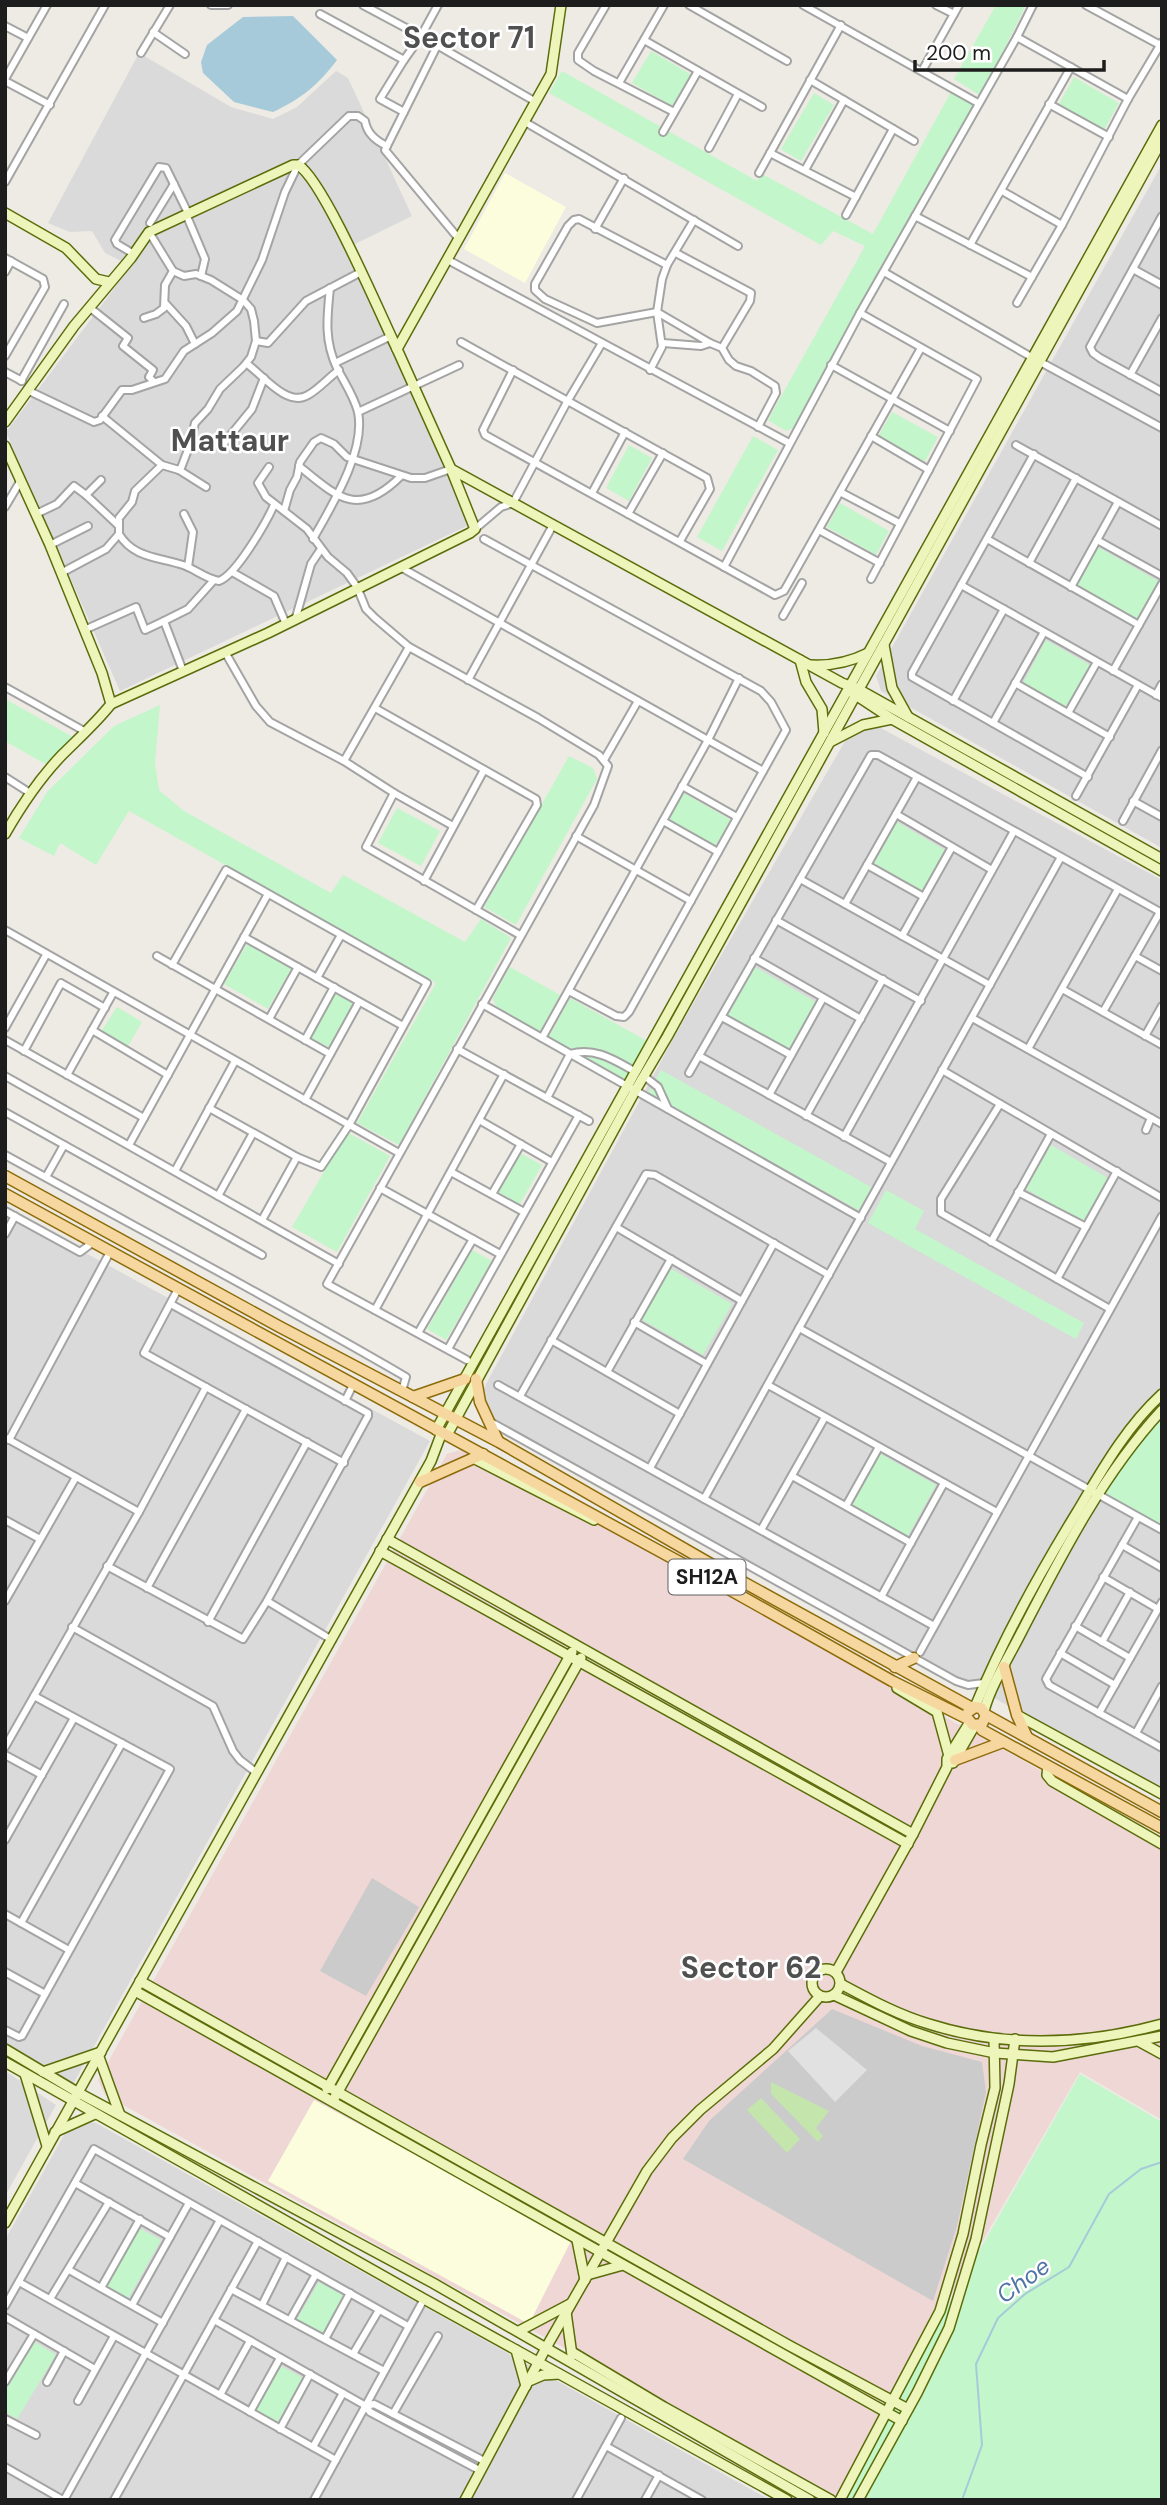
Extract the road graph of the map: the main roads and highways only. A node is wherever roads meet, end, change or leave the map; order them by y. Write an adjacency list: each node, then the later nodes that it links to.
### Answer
1 (5, 1176): 3 (main road, SH12A)
2 (5, 1194): 5 (main road, SH12A)
3 (413, 1397): 4 (main road, SH12A); 4 (main road)
4 (499, 1442): 10 (main road, SH12A)
5 (478, 1456): 6 (main road, SH12A); 8 (main road)
6 (512, 1470): 7 (main road); 13 (main road, SH12A)
7 (516, 1480)
8 (420, 1482)
9 (917, 1655): 10 (main road)
10 (895, 1667): 12 (main road, SH12A)
11 (1004, 1668): 14 (main road)
12 (979, 1710): 13 (main road); 13 (main road); 14 (main road, SH12A)
13 (973, 1723): 15 (main road, SH12A)
14 (1027, 1737): 17 (main road, SH12A)
15 (1003, 1742): 16 (main road); 18 (main road, SH12A)
16 (950, 1761)
17 (1162, 1812)
18 (1162, 1828)

